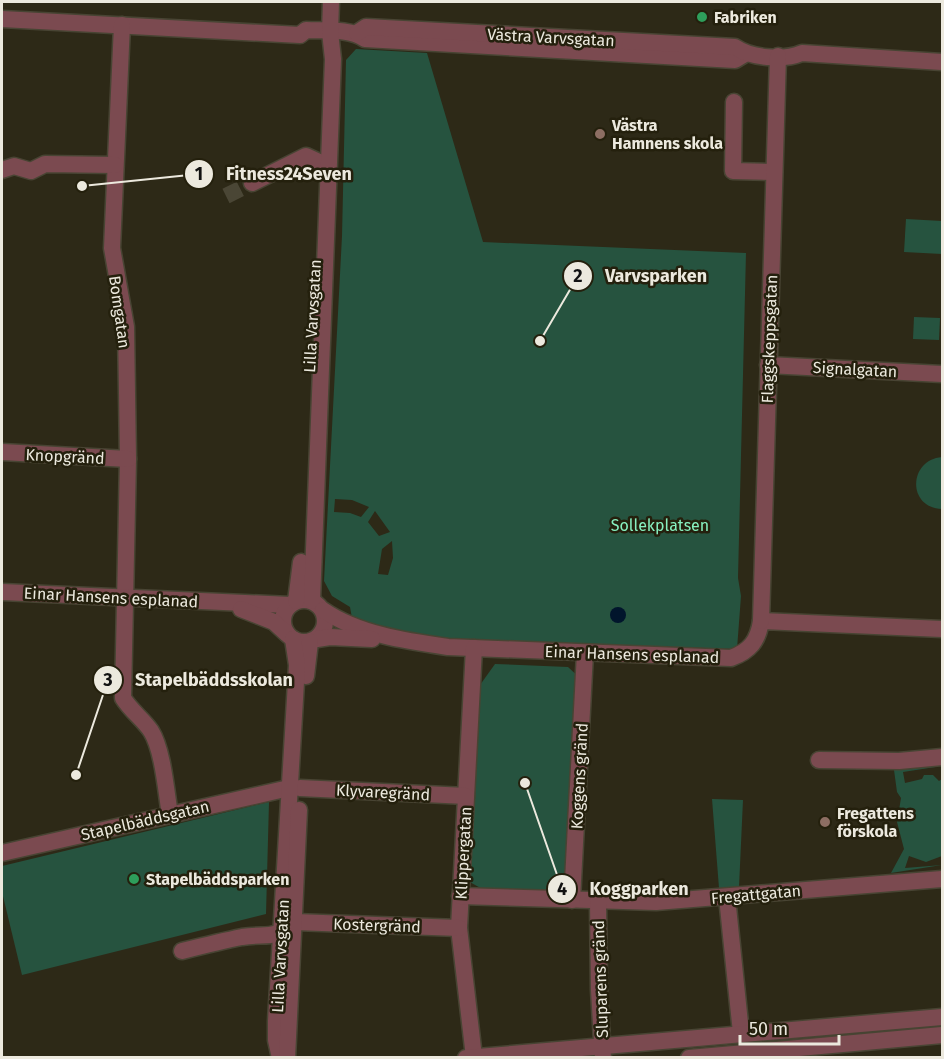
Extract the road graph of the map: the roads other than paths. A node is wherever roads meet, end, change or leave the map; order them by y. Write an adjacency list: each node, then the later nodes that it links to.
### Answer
1 (331, 2): 6 (street, Lilla Varvsgatan)
2 (2, 8): 5 (street, Västra Varvsgatan)
3 (2, 19): 4 (street, Västra Varvsgatan)
4 (122, 25): 5 (street, Västra Varvsgatan); 12 (street, Bomgatan)
5 (306, 30): 6 (street, Västra Varvsgatan)
6 (330, 32): 7 (street, Västra Varvsgatan); 11 (street, Lilla Varvsgatan); 23 (street, Lilla Varvsgatan)
7 (785, 57): 8 (street, Västra Varvsgatan); 9 (street, Västra Varvsgatan); 14 (street, Flaggskeppsgatan)
8 (942, 62)
9 (942, 73)
10 (734, 102): 14 (street)
11 (319, 162): 15 (street); 23 (street, Lilla Varvsgatan)
12 (115, 165): 13 (street); 19 (street, Bomgatan)
13 (2, 170)
14 (774, 172): 16 (street, Flaggskeppsgatan)
15 (252, 183)
16 (768, 365): 17 (street, Signalgatan); 24 (street, Flaggskeppsgatan)
17 (942, 374)
18 (2, 452): 19 (street, Knopgränd)
19 (128, 459): 21 (street, Bomgatan)
20 (2, 592): 21 (street, Einar Hansens esplanad)
21 (126, 599): 22 (street, Einar Hansens esplanad); 35 (street, Bomgatan)
22 (220, 602): 23 (street, Einar Hansens esplanad); 26 (street, Einar Hansens esplanad)
23 (305, 605): 26 (street, Lilla Varvsgatan); 27 (street, Lilla Varvsgatan); 28 (street, Einar Hansens esplanad)
24 (761, 621): 25 (street); 30 (street, Einar Hansens esplanad)
25 (942, 629)
26 (290, 637): 27 (street, Einar Hansens esplanad); 33 (street, Lilla Varvsgatan)
27 (313, 640): 28 (street, Einar Hansens esplanad); 33 (street, Lilla Varvsgatan)
28 (409, 641): 29 (street, Einar Hansens esplanad)
29 (474, 648): 30 (street, Einar Hansens esplanad); 34 (street, Klippergatan)
30 (585, 652): 40 (street, Koggens gränd)
31 (942, 757): 32 (street)
32 (819, 760)
33 (294, 788): 34 (street, Klyvaregränd); 35 (street, Stapelbäddsgatan); 42 (street, Lilla Varvsgatan); 44 (street, Lilla Varvsgatan)
34 (466, 796): 38 (street, Klippergatan)
35 (170, 814): 36 (street, Stapelbäddsgatan)
36 (2, 853)
37 (942, 879): 39 (street, Fregattgatan)
38 (460, 896): 40 (street, Fregattgatan); 43 (street, Klippergatan)
39 (727, 897): 41 (street, Fregattgatan); 47 (street)
40 (572, 900): 41 (street, Fregattgatan)
41 (598, 901): 49 (street, Sluparens gränd)
42 (295, 922): 43 (street, Kostergränd); 44 (street); 52 (street, Lilla Varvsgatan)
43 (459, 928): 50 (street, Klippergatan)
44 (281, 933): 45 (street); 51 (street, Lilla Varvsgatan)
45 (182, 951)
46 (942, 1017): 47 (street)
47 (741, 1034): 49 (street)
48 (942, 1035): 54 (street)
49 (603, 1052): 50 (street)
50 (474, 1057): 53 (street)
51 (280, 1058)
52 (287, 1058)
53 (466, 1058)
54 (688, 1058)

